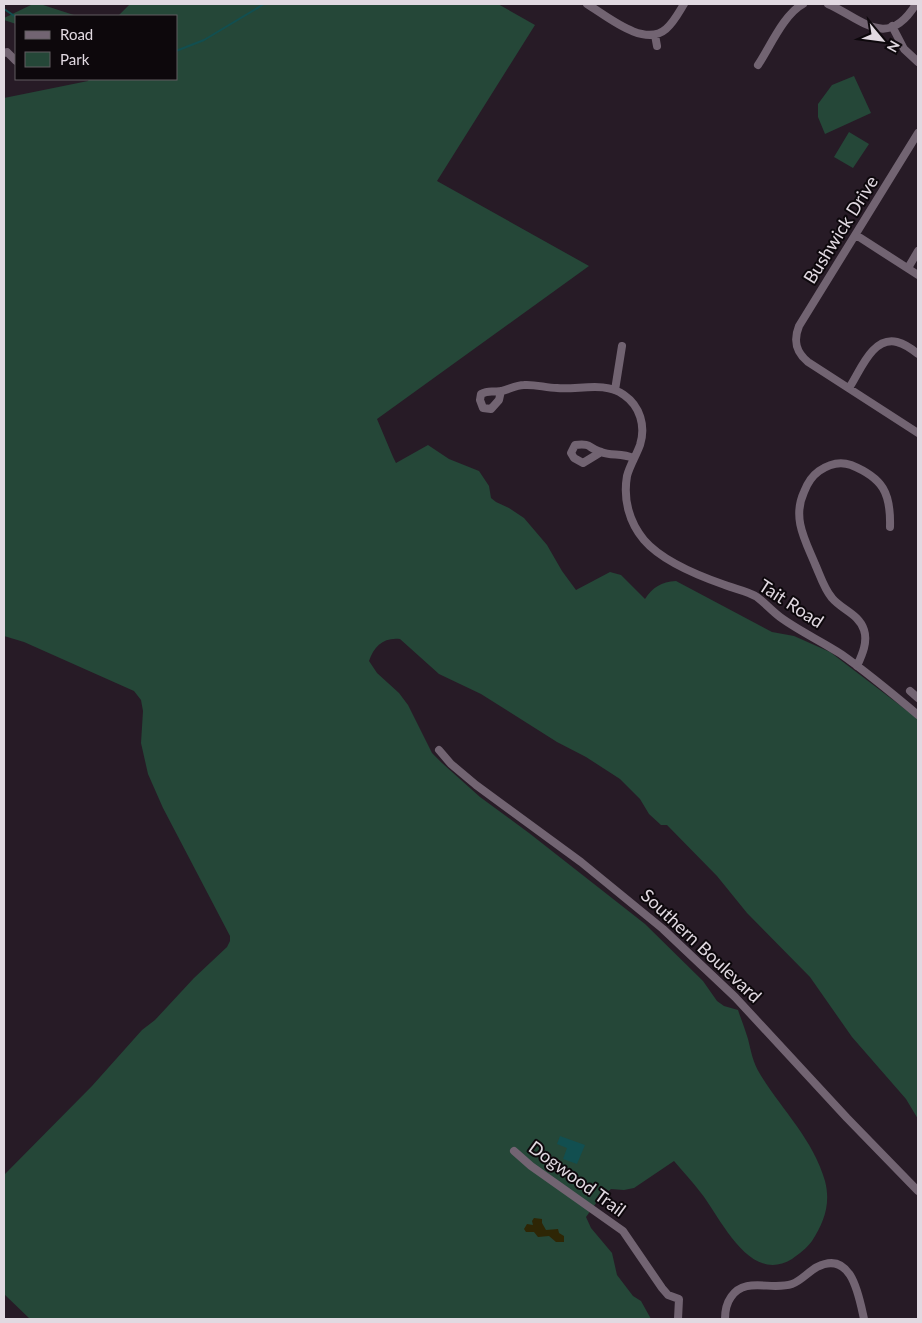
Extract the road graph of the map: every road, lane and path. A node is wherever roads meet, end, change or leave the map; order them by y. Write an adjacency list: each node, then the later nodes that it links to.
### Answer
1 (684, 4): 7 (street)
2 (803, 4): 12 (street)
3 (828, 4): 6 (street)
4 (916, 4): 6 (street)
5 (591, 5): 7 (street)
6 (892, 26): 11 (street)
7 (655, 35): 8 (street)
8 (657, 46)
9 (4, 53): 10 (street)
10 (15, 61)
11 (918, 62)
12 (758, 65)
13 (918, 133): 14 (street, Bushwick Drive)
14 (856, 235): 16 (street); 20 (street, Bushwick Drive)
15 (918, 251): 16 (street)
16 (908, 268): 17 (street)
17 (918, 275)
18 (622, 346): 21 (street)
19 (918, 354): 20 (street)
20 (849, 388): 23 (street)
21 (615, 390): 22 (street); 25 (street, Tait Road)
22 (501, 391)
23 (918, 433)
24 (600, 452): 25 (street)
25 (633, 458): 27 (street, Tait Road)
26 (890, 527): 27 (street)
27 (857, 666): 30 (street, Tait Road)
28 (910, 691): 29 (street)
29 (918, 698)
30 (918, 715)
31 (439, 750): 33 (street, Southern Boulevard)
32 (514, 1151): 34 (street, Dogwood Trail)
33 (918, 1191)
34 (678, 1319)
35 (726, 1319): 36 (street)
36 (864, 1319)

